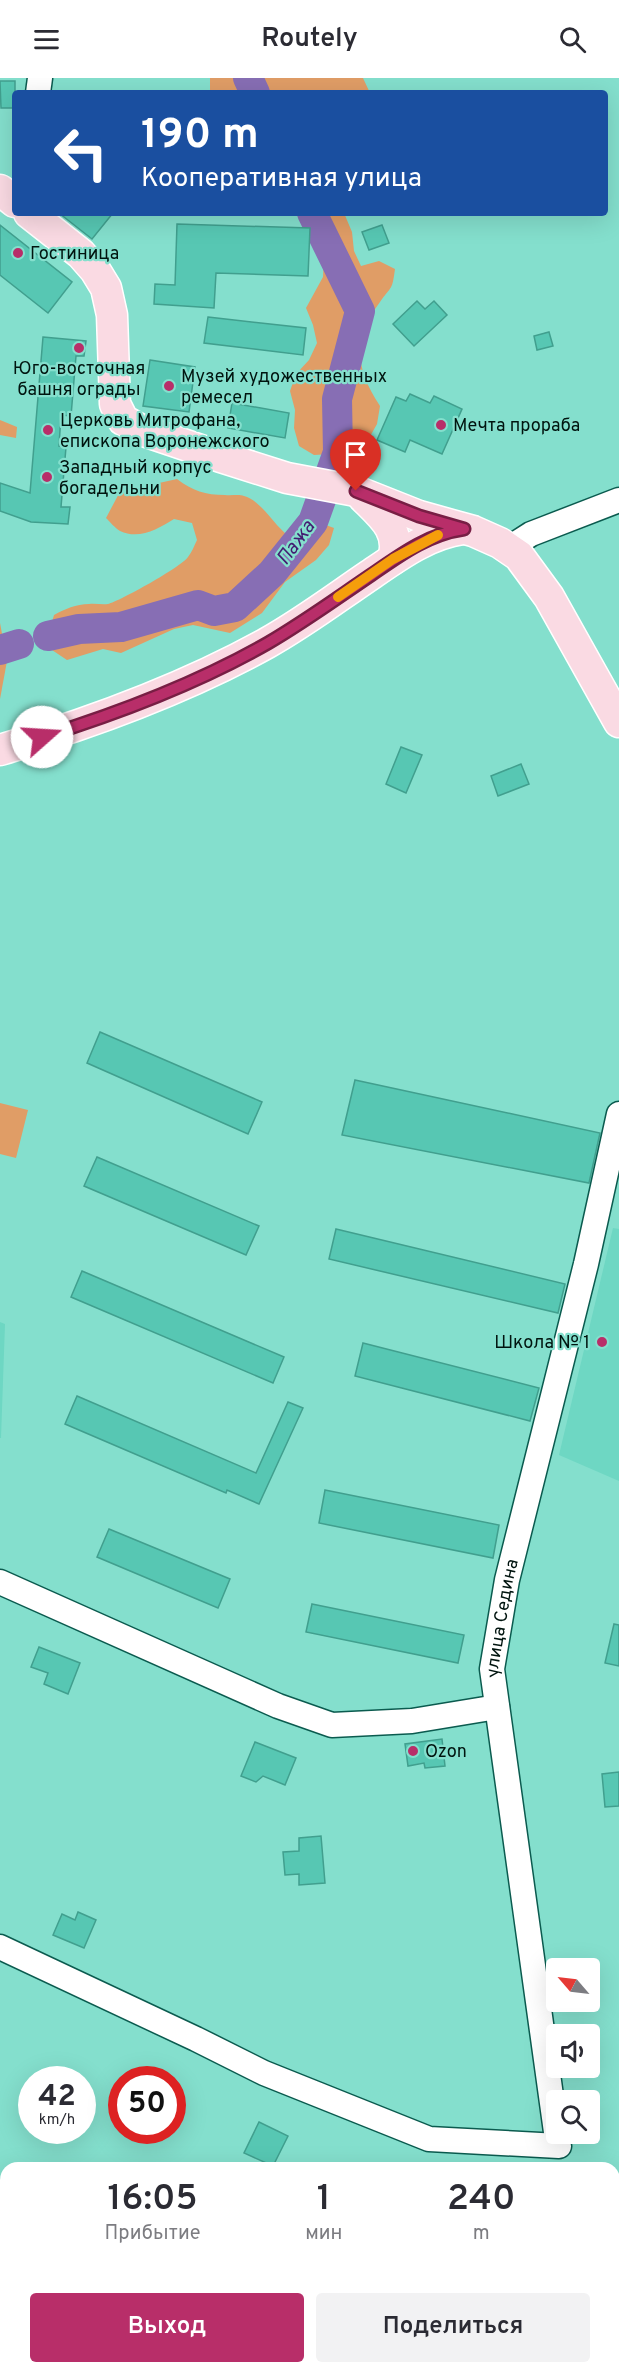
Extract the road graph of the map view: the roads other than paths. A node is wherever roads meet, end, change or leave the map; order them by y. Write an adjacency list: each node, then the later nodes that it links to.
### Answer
1 (0, 190): 2 (main road)
2 (12, 200)
3 (33, 216): 4 (main road)
4 (356, 491): 6 (main road); 8 (main road)
5 (619, 500): 7 (street)
6 (464, 529): 7 (main road); 8 (main road)
7 (509, 548): 9 (main road)
8 (393, 559): 10 (main road)
9 (619, 722)
10 (0, 750)
11 (619, 1113): 13 (street, улица Седина)
12 (0, 1582): 13 (street)
13 (497, 1707): 15 (street, улица Седина)
14 (0, 1947): 15 (street)
15 (558, 2145)

